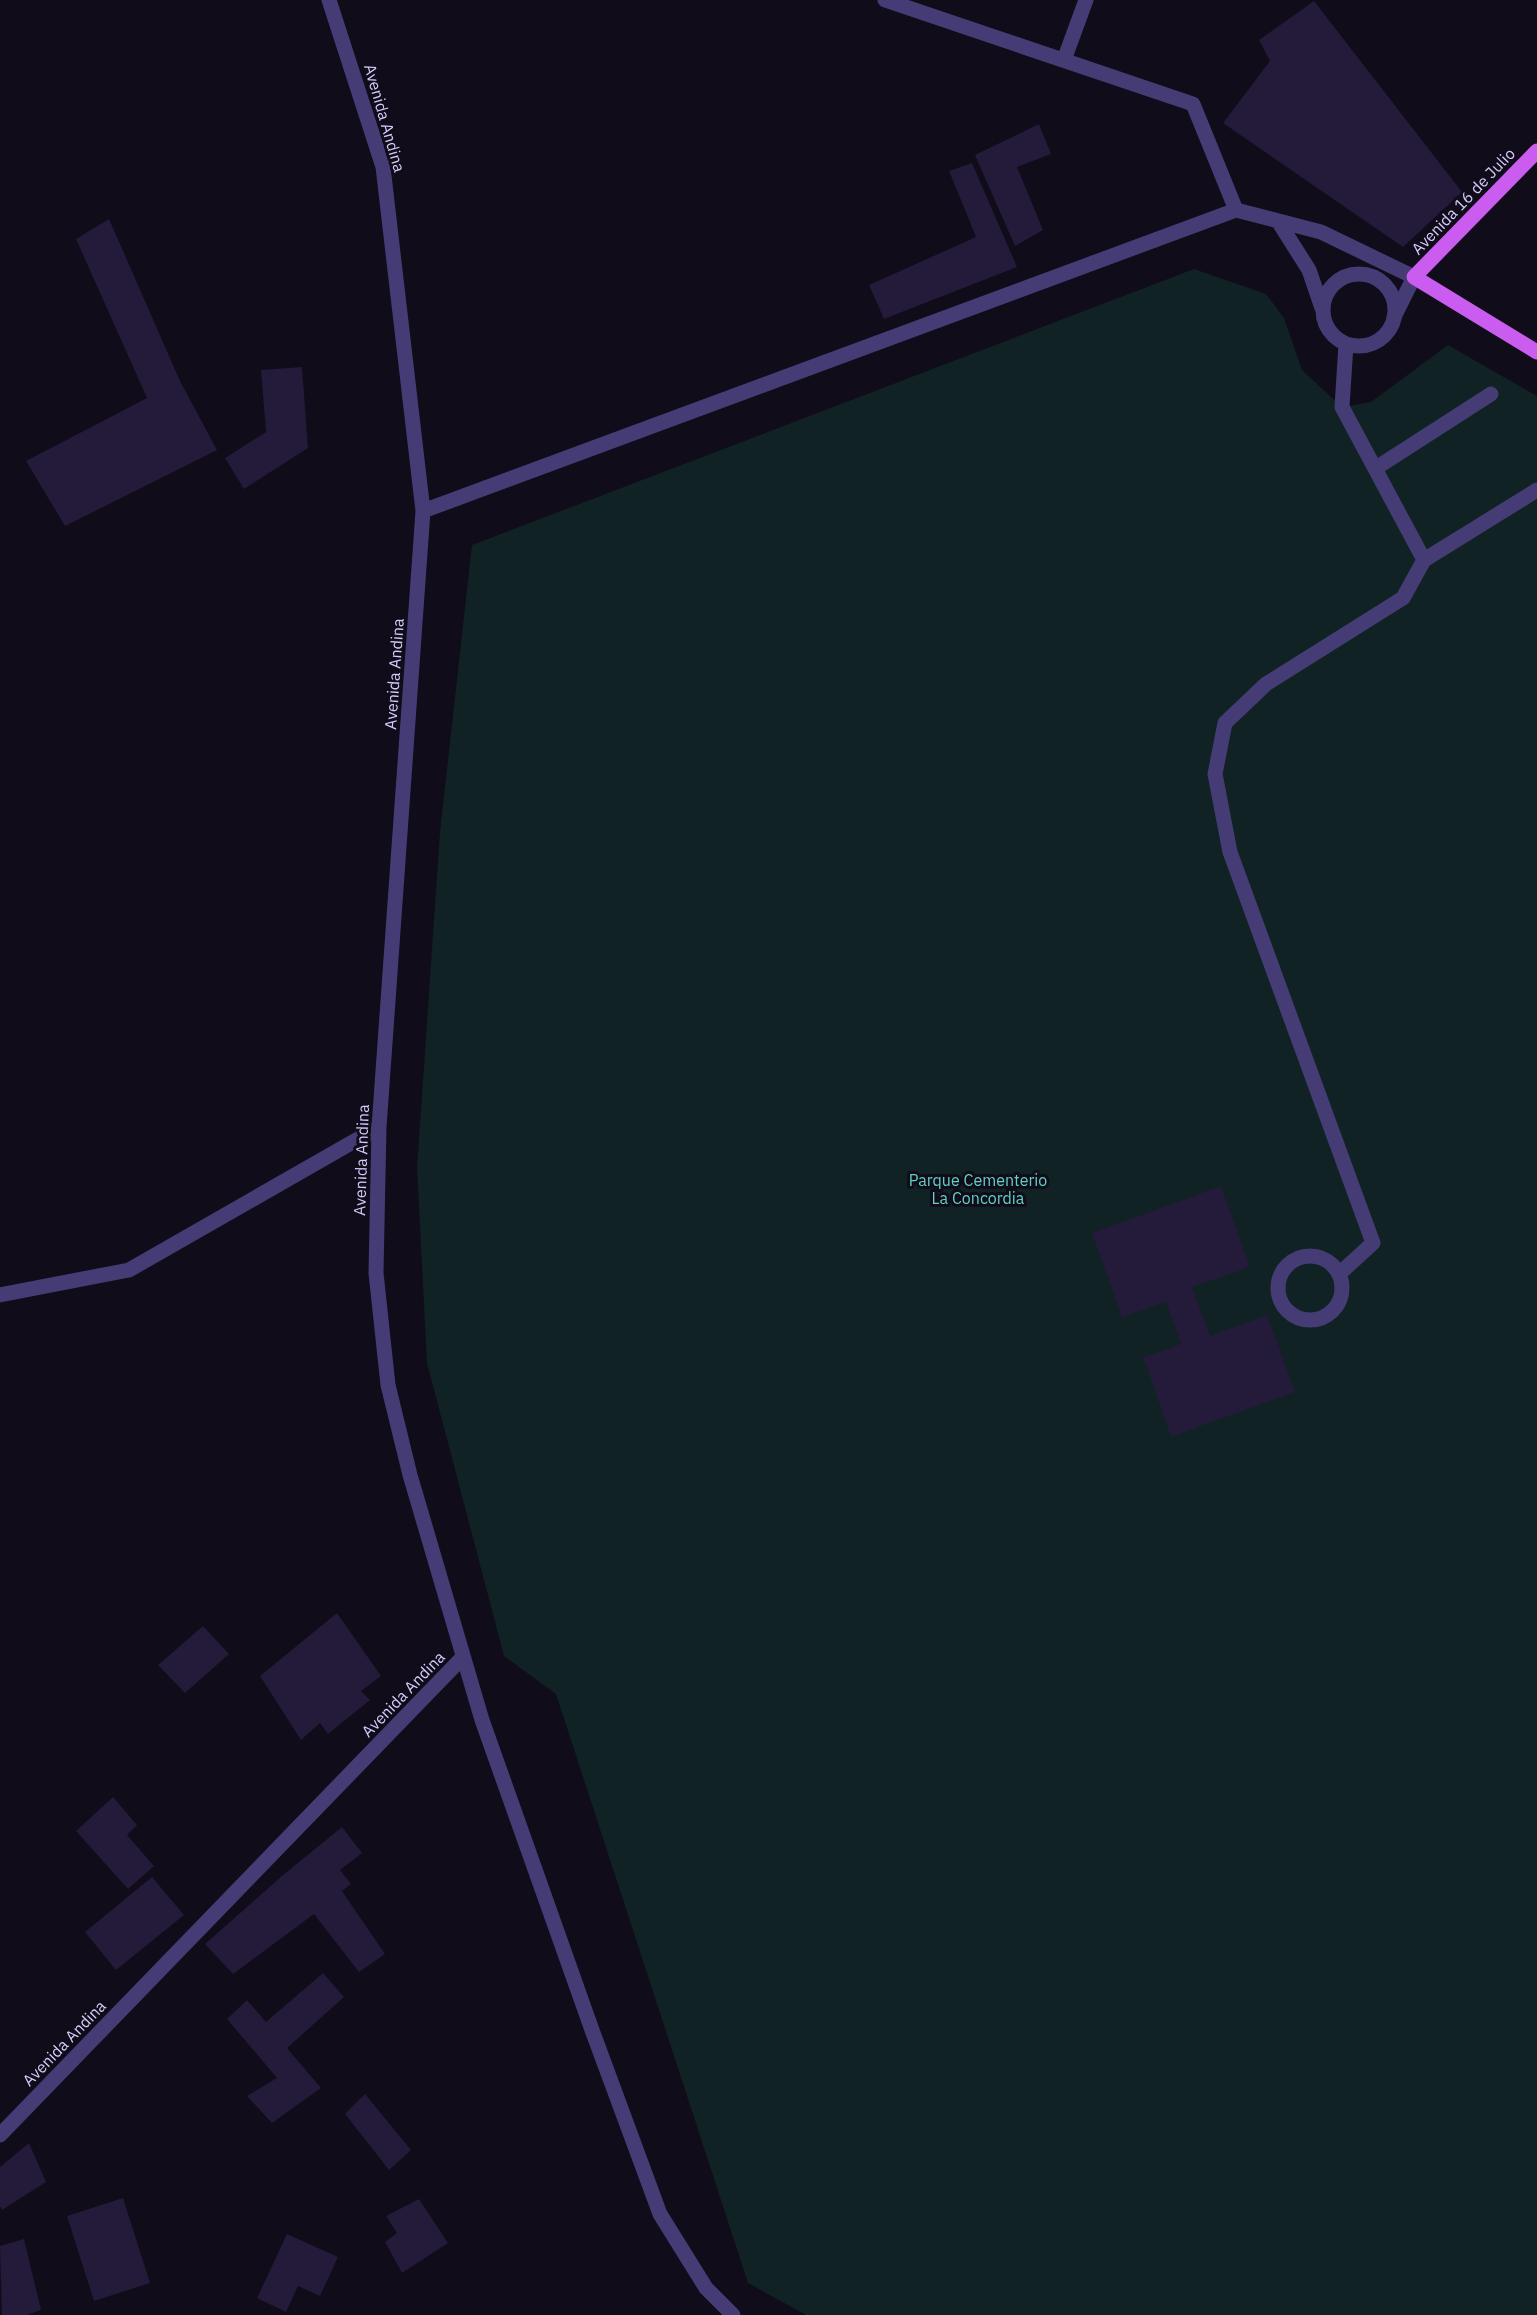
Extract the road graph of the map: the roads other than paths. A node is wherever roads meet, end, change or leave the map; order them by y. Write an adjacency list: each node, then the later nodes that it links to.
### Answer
1 (329, 0): 17 (street, Avenida Andina)
2 (885, 0): 4 (street)
3 (1086, 0): 4 (street)
4 (1064, 60): 6 (street)
5 (1537, 151): 9 (main road, Avenida 16 de Julio)
6 (1236, 210): 7 (street); 17 (street)
7 (1278, 221): 9 (street); 10 (street)
8 (1361, 274): 9 (street); 10 (street); 11 (street)
9 (1414, 277): 11 (street); 13 (main road)
10 (1322, 308): 12 (street)
11 (1394, 317): 12 (street)
12 (1346, 344): 15 (street)
13 (1537, 352)
14 (1491, 394): 15 (street)
15 (1376, 468): 18 (street)
16 (1537, 489): 18 (street)
17 (423, 511): 19 (street, Avenida Andina)
18 (1424, 560): 20 (street)
19 (379, 1127): 21 (street); 22 (street, Avenida Andina)
20 (1339, 1274): 20 (street)
21 (0, 1295)
22 (463, 1657): 23 (street, Avenida Andina); 24 (street)
23 (0, 2135)
24 (734, 2315)

